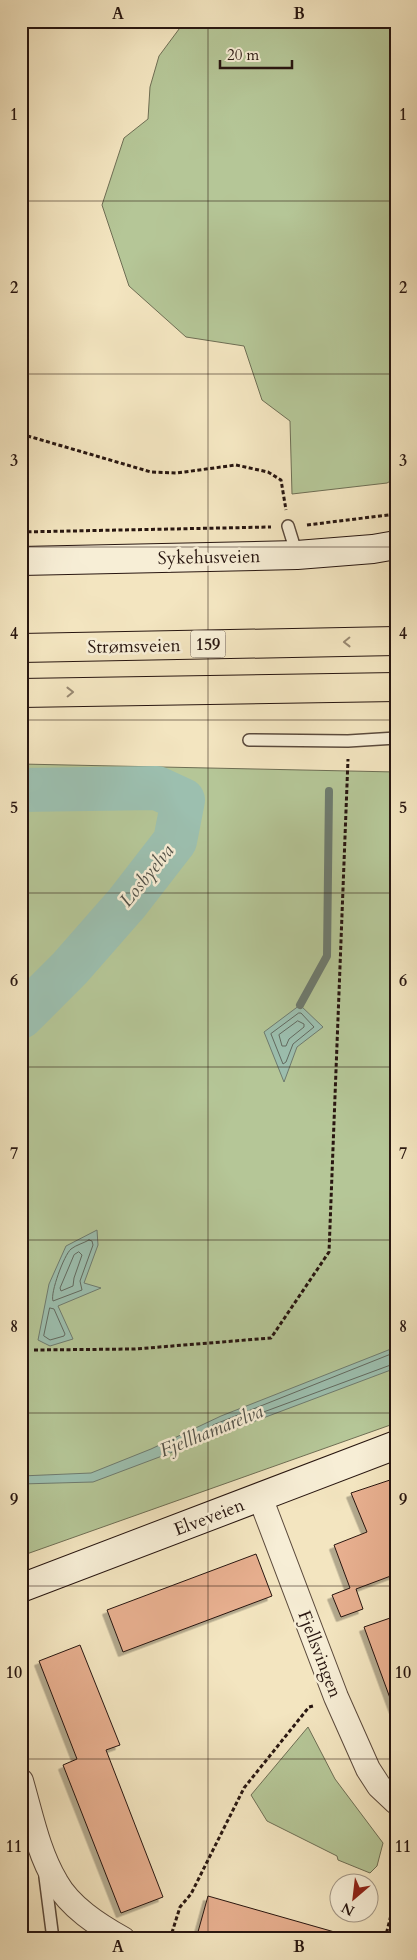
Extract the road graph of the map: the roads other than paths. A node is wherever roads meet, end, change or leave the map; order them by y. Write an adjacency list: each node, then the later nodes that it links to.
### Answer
1 (288, 526): 3 (lane)
2 (396, 545): 3 (main road, Sykehusveien)
3 (297, 555): 4 (main road, Sykehusveien)
4 (21, 561)
5 (396, 623): 7 (highway)
6 (396, 641): 7 (highway, Strømsveien / 159, one-way to 7)
7 (58, 647): 8 (highway, Strømsveien / 159)
8 (21, 648)
9 (396, 687): 10 (highway)
10 (208, 690): 11 (highway, one-way to 10); 12 (highway)
11 (21, 692)
12 (396, 695)
13 (396, 738): 14 (lane)
14 (249, 740)
15 (396, 1445): 16 (main road, Elveveien)
16 (260, 1497): 17 (main road, Elveveien); 19 (street, Fjellsvingen)
17 (21, 1588)
18 (21, 1781): 20 (street)
19 (396, 1802)
20 (43, 1855): 21 (lane); 22 (street)
21 (53, 1939)
22 (122, 1939)

